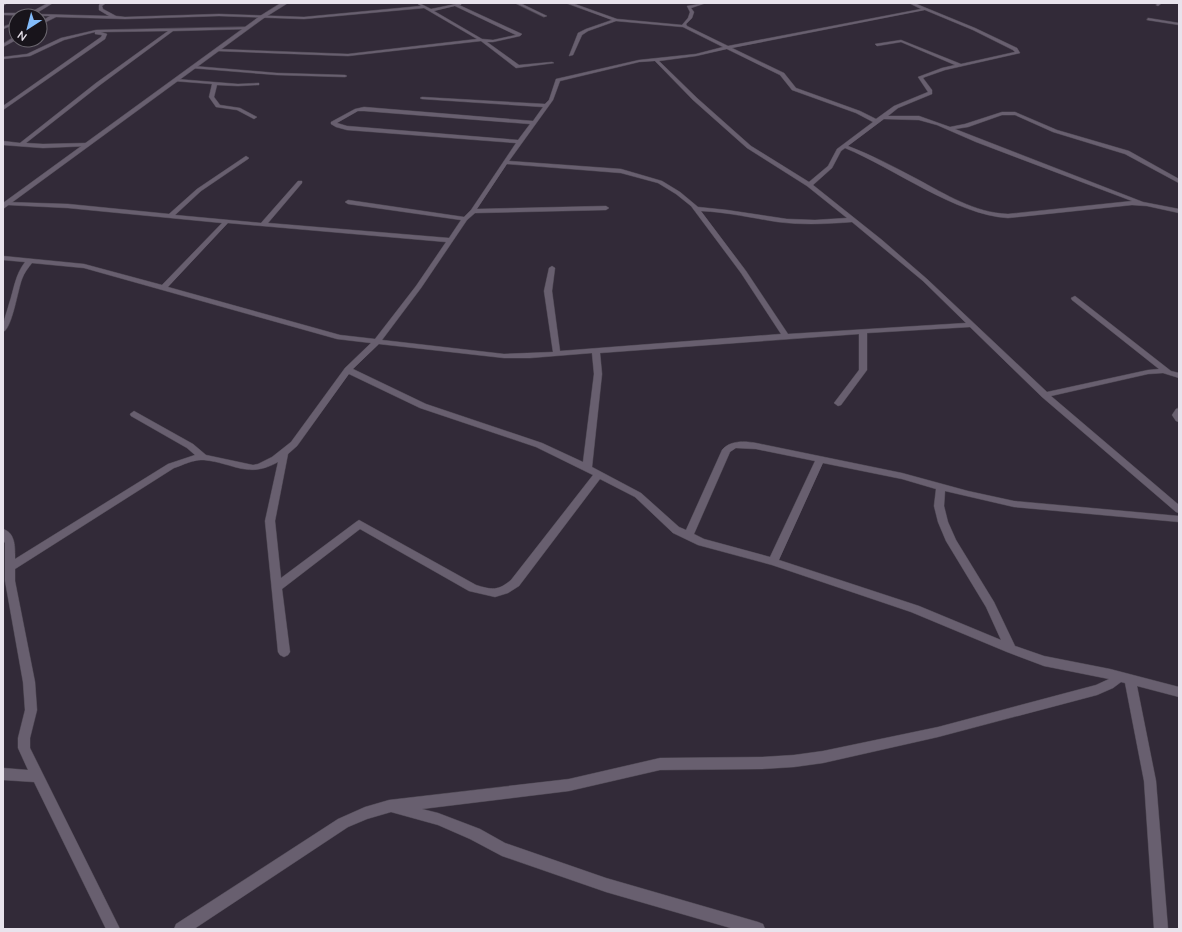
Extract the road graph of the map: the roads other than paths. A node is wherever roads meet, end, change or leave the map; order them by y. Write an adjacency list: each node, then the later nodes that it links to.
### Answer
1 (51, 3): 12 (street)
2 (104, 3): 18 (street)
3 (285, 3): 19 (street)
4 (419, 3): 11 (street)
5 (465, 3): 10 (street)
6 (517, 3): 17 (street)
7 (568, 3): 22 (street)
8 (704, 3): 24 (street)
9 (911, 3): 13 (street)
10 (455, 5): 14 (street); 28 (street)
11 (425, 7): 14 (street); 19 (street)
12 (41, 8)
13 (925, 9): 30 (street); 38 (street)
14 (431, 10): 28 (street)
15 (48, 16): 16 (street)
16 (55, 16): 18 (street); 21 (street)
17 (545, 16)
18 (115, 17): 19 (street)
19 (262, 17): 25 (street)
20 (1148, 19): 23 (street)
21 (48, 20)
22 (616, 20): 24 (street); 32 (street)
23 (1179, 24)
24 (684, 26): 30 (street)
25 (247, 28): 26 (street); 31 (street)
26 (173, 29): 27 (street); 56 (street)
27 (90, 32): 34 (street); 45 (street)
28 (482, 40): 31 (street); 36 (street)
29 (877, 45): 38 (street)
30 (726, 48): 35 (street); 47 (street)
31 (218, 50): 39 (street)
32 (570, 55)
33 (3, 58): 34 (street)
34 (13, 58): 37 (street)
35 (656, 60): 46 (street); 63 (street)
36 (552, 63)
37 (3, 64)
38 (959, 65): 48 (street)
39 (193, 68): 40 (street); 41 (street)
40 (345, 76)
41 (176, 80): 42 (street); 57 (street)
42 (215, 84): 43 (street); 49 (street)
43 (257, 84)
44 (422, 98): 46 (street)
45 (4, 106)
46 (546, 106): 52 (street)
47 (858, 112): 48 (street); 51 (street)
48 (889, 113): 50 (street)
49 (254, 117)
50 (883, 117): 51 (street); 53 (street)
51 (877, 122): 58 (street)
52 (534, 123): 54 (street); 54 (street)
53 (949, 128): 62 (street); 65 (street)
54 (521, 142): 60 (street)
55 (3, 144): 56 (street)
56 (20, 145): 57 (street)
57 (87, 145): 66 (street)
58 (844, 146): 63 (street); 65 (street)
59 (246, 158): 71 (street)
60 (505, 162): 68 (street); 69 (street)
61 (300, 182): 75 (street)
62 (1179, 182)
63 (809, 185): 73 (street)
64 (348, 202): 72 (street)
65 (1147, 204): 70 (street)
66 (6, 205): 71 (street)
67 (606, 208): 69 (street)
68 (696, 209): 73 (street); 85 (street)
69 (473, 211): 72 (street)
70 (1179, 211)
71 (171, 216): 74 (street)
72 (465, 219): 76 (street)
73 (852, 220): 82 (street)
74 (226, 222): 75 (street); 80 (street)
75 (263, 225): 76 (street)
76 (451, 240): 86 (street)
77 (3, 258): 78 (street)
78 (30, 260): 80 (street); 83 (street)
79 (552, 268): 88 (street)
80 (163, 288): 86 (street)
81 (1075, 298): 90 (street)
82 (972, 325): 84 (street); 92 (street)
83 (3, 330)
84 (863, 331): 85 (street); 93 (street)
85 (786, 336): 87 (street)
86 (376, 342): 88 (street); 89 (street)
87 (596, 351): 88 (street); 100 (street)
88 (557, 354)
89 (348, 370): 97 (street); 100 (street)
90 (1167, 371): 91 (street); 92 (street)
91 (1179, 376)
92 (1045, 395): 103 (street)
93 (838, 403)
94 (1179, 411): 96 (street)
95 (134, 414): 98 (street)
96 (1179, 419)
97 (284, 454): 98 (street); 109 (street)
98 (203, 457): 108 (street)
99 (820, 459): 102 (street); 106 (street); 107 (street)
100 (587, 468): 101 (street)
101 (598, 475): 106 (street); 109 (street)
102 (942, 487): 104 (street); 110 (street)
103 (1179, 510)
104 (1179, 519)
105 (3, 533): 108 (street)
106 (688, 536): 107 (street)
107 (773, 562): 110 (street)
108 (9, 568): 115 (street)
109 (277, 587): 111 (street)
110 (1010, 649): 112 (street)
111 (284, 652)
112 (1125, 678): 113 (street); 116 (street); 120 (street)
113 (1179, 692)
114 (3, 774): 115 (street)
115 (38, 776): 117 (street)
116 (389, 806): 118 (street); 119 (street)
117 (113, 929)
118 (181, 929)
119 (758, 929)
120 (1161, 929)

